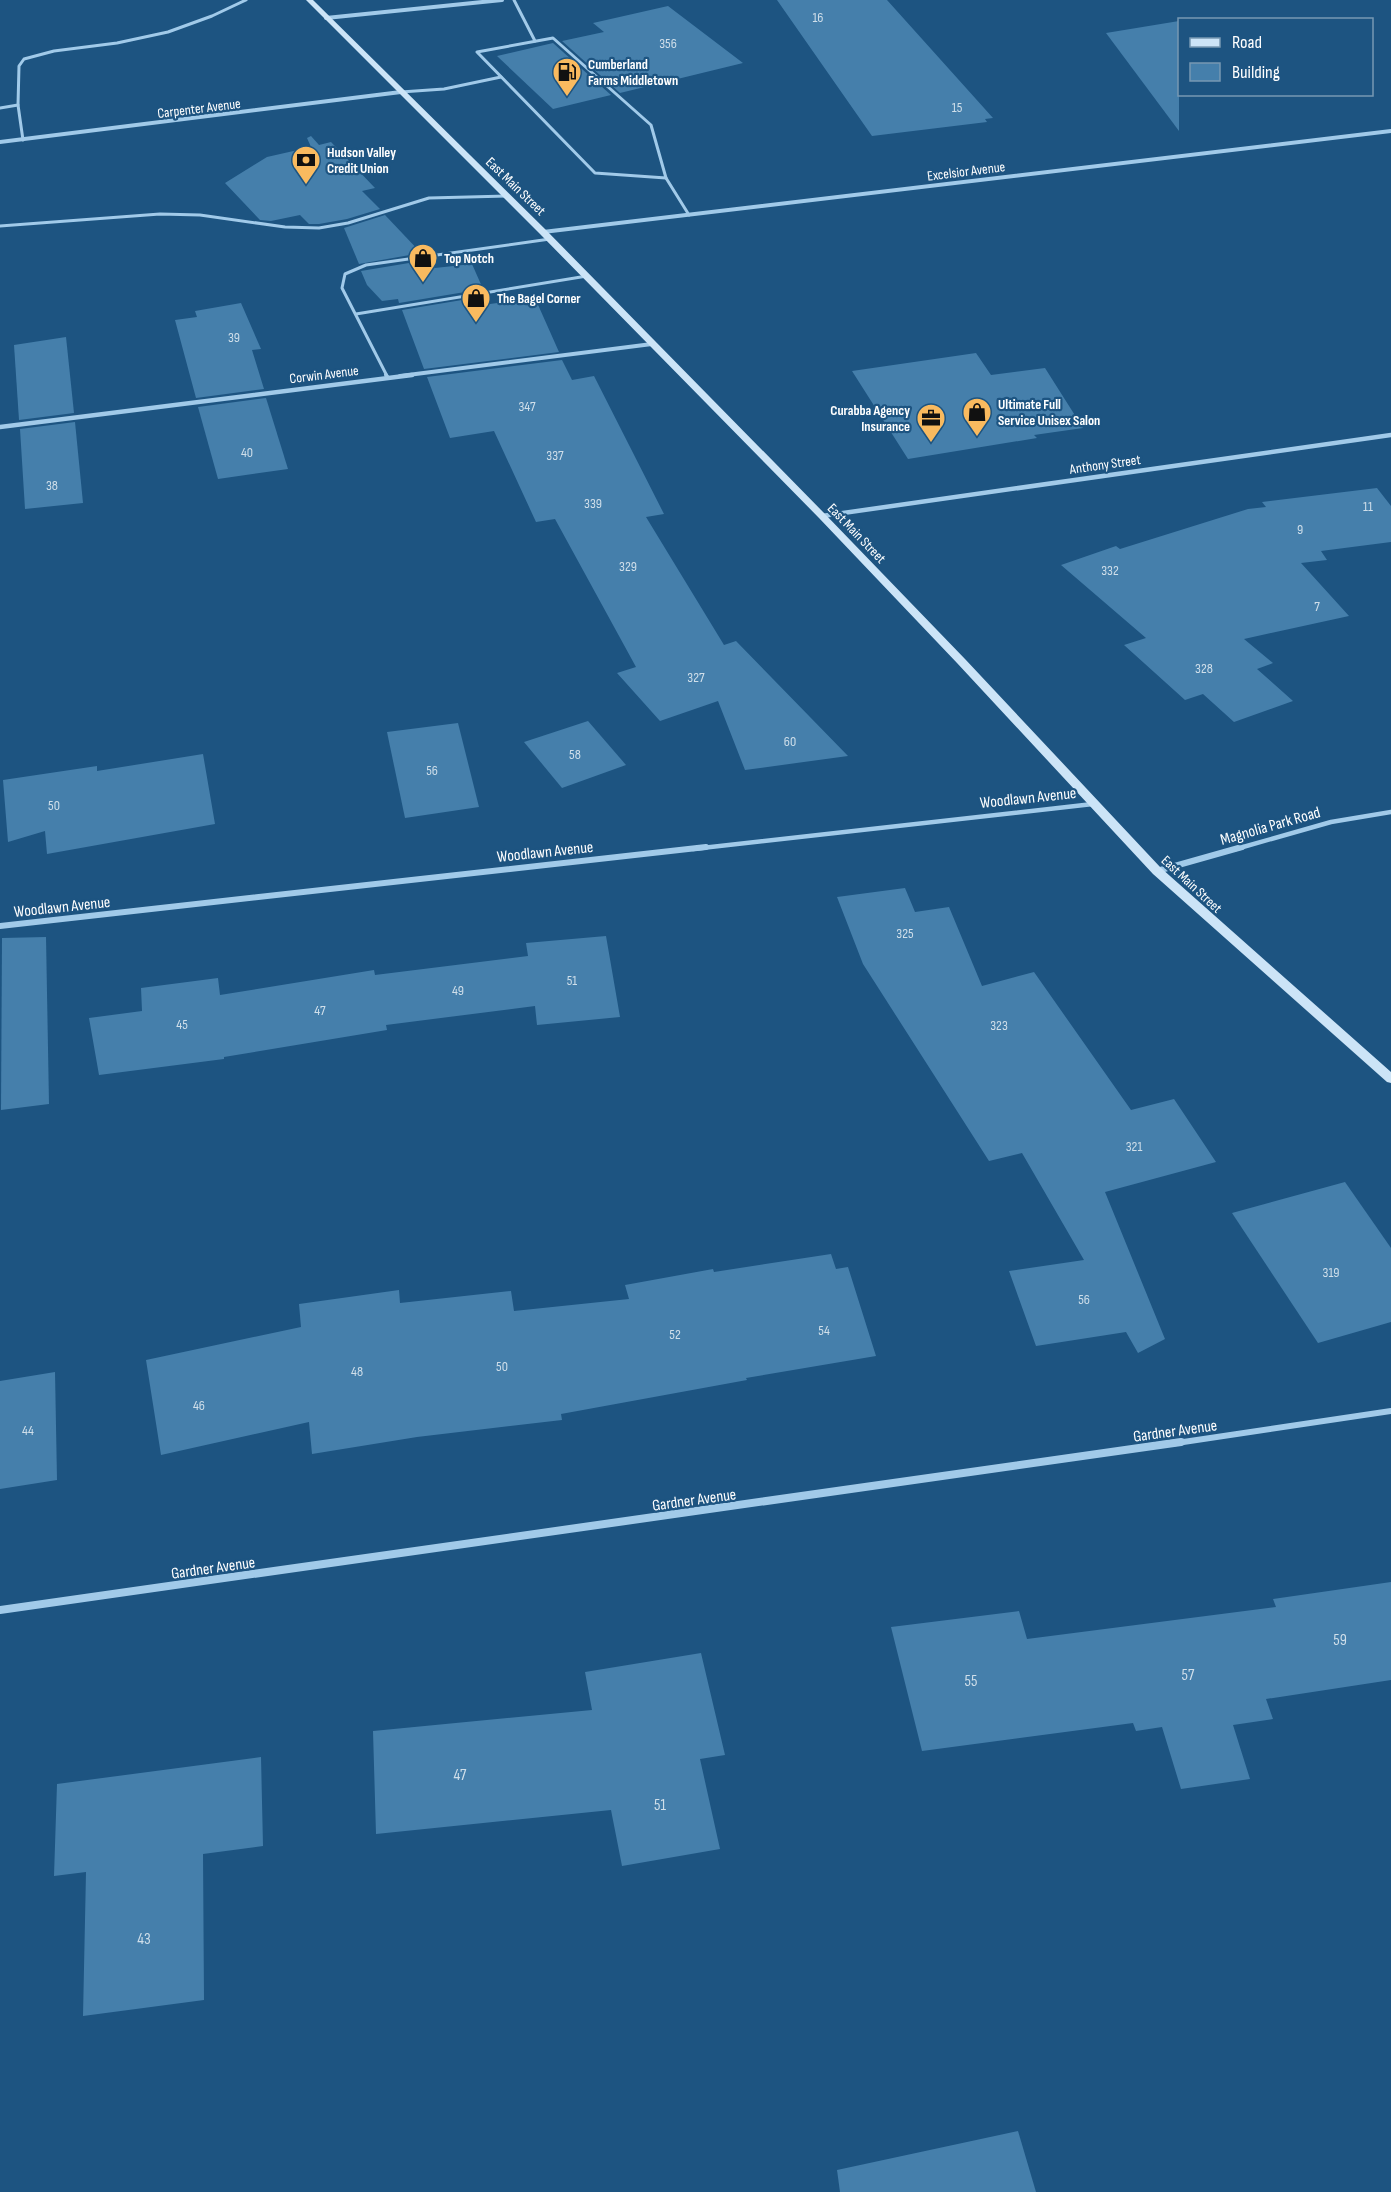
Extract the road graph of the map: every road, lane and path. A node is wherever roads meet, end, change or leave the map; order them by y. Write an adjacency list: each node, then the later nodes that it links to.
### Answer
1 (246, 0): 9 (lane)
2 (309, 0): 5 (main road, East Main Street)
3 (502, 0): 5 (street)
4 (514, 0): 6 (lane)
5 (326, 18): 8 (main road, East Main Street)
6 (535, 41): 7 (lane); 14 (lane)
7 (501, 77): 8 (lane); 14 (lane)
8 (401, 92): 12 (street, Carpenter Avenue); 15 (main road, East Main Street)
9 (18, 105): 10 (lane); 12 (lane)
10 (0, 108)
11 (1391, 131): 16 (street, Excelsior Avenue)
12 (23, 140): 13 (street, Carpenter Avenue)
13 (0, 142)
14 (666, 178): 16 (lane)
15 (507, 196): 17 (lane); 18 (main road, East Main Street)
16 (689, 215): 18 (street, Excelsior Avenue)
17 (0, 226)
18 (547, 236): 19 (main road, East Main Street); 20 (lane)
19 (586, 276): 20 (lane); 21 (main road, East Main Street)
20 (356, 314): 22 (lane)
21 (652, 344): 22 (street, Corwin Avenue); 25 (main road, East Main Street)
22 (388, 378): 23 (street, Corwin Avenue)
23 (0, 427)
24 (1391, 435): 25 (street, Anthony Street)
25 (822, 516): 26 (main road, East Main Street)
26 (1093, 804): 28 (main road, East Main Street); 29 (street, Woodlawn Avenue)
27 (1391, 812): 28 (street, Magnolia Park Road)
28 (1157, 871): 30 (main road, East Main Street)
29 (0, 926)
30 (1391, 1079)
31 (1391, 1411): 32 (street, Gardner Avenue)
32 (0, 1610)

